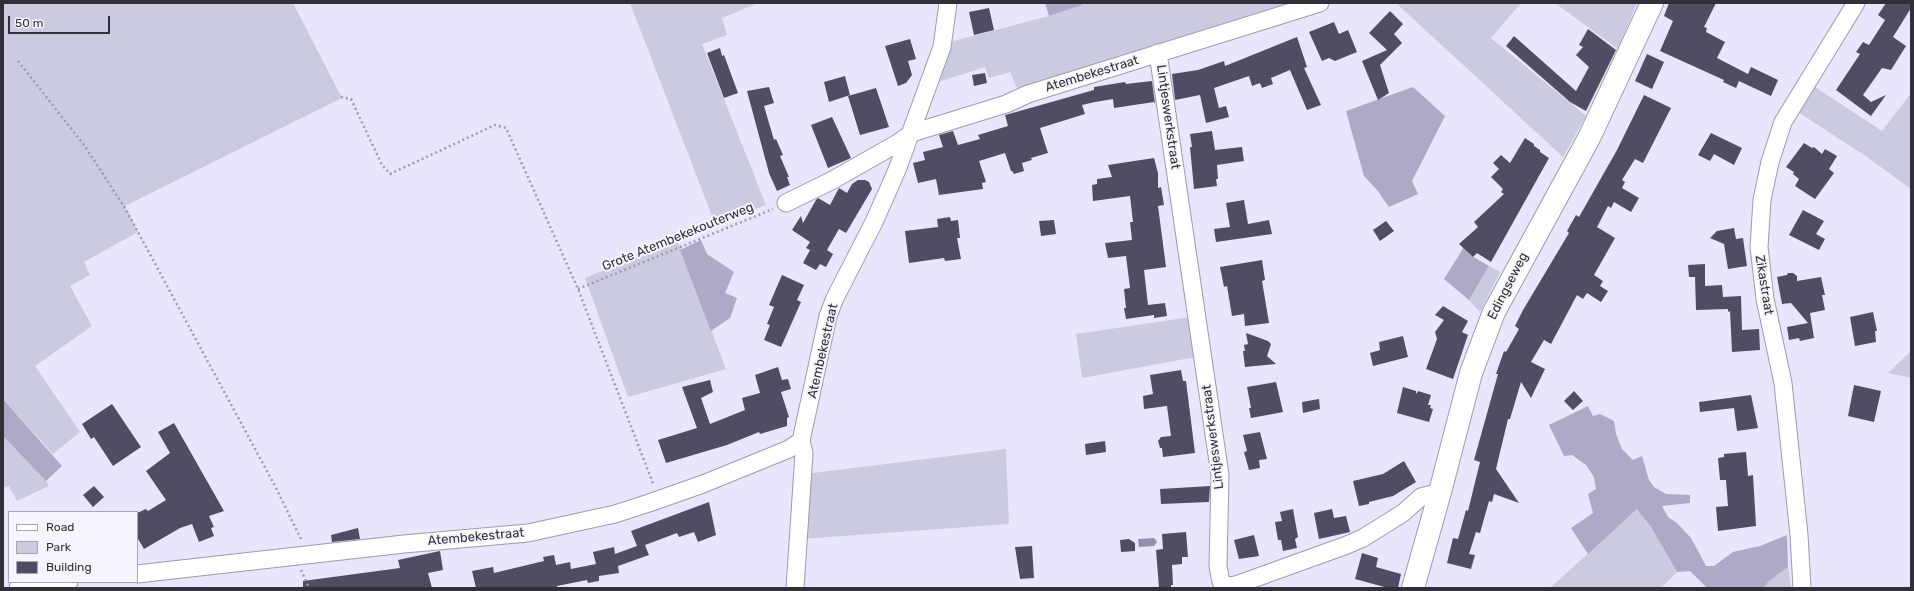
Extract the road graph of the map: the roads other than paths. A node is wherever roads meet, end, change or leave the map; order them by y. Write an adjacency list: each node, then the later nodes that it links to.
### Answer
1 (948, 3): 6 (street, Atembekestraat)
2 (1320, 3): 5 (street, Atembekestraat)
3 (1652, 3): 9 (main road, Edingseweg)
4 (1856, 3): 15 (street, Zikastraat)
5 (1158, 53): 6 (street, Atembekestraat); 9 (street, Lintjeswerkstraat)
6 (912, 133): 7 (street, Atembekestraat); 8 (street, Atembekestraat)
7 (786, 204)
8 (802, 441): 10 (street, Atembekestraat); 13 (street, Atembekestraat)
9 (1440, 492): 14 (main road, Edingseweg)
10 (138, 574)
11 (60, 583): 12 (street)
12 (18, 588)
13 (795, 588)
14 (1413, 588)
15 (1802, 588)

